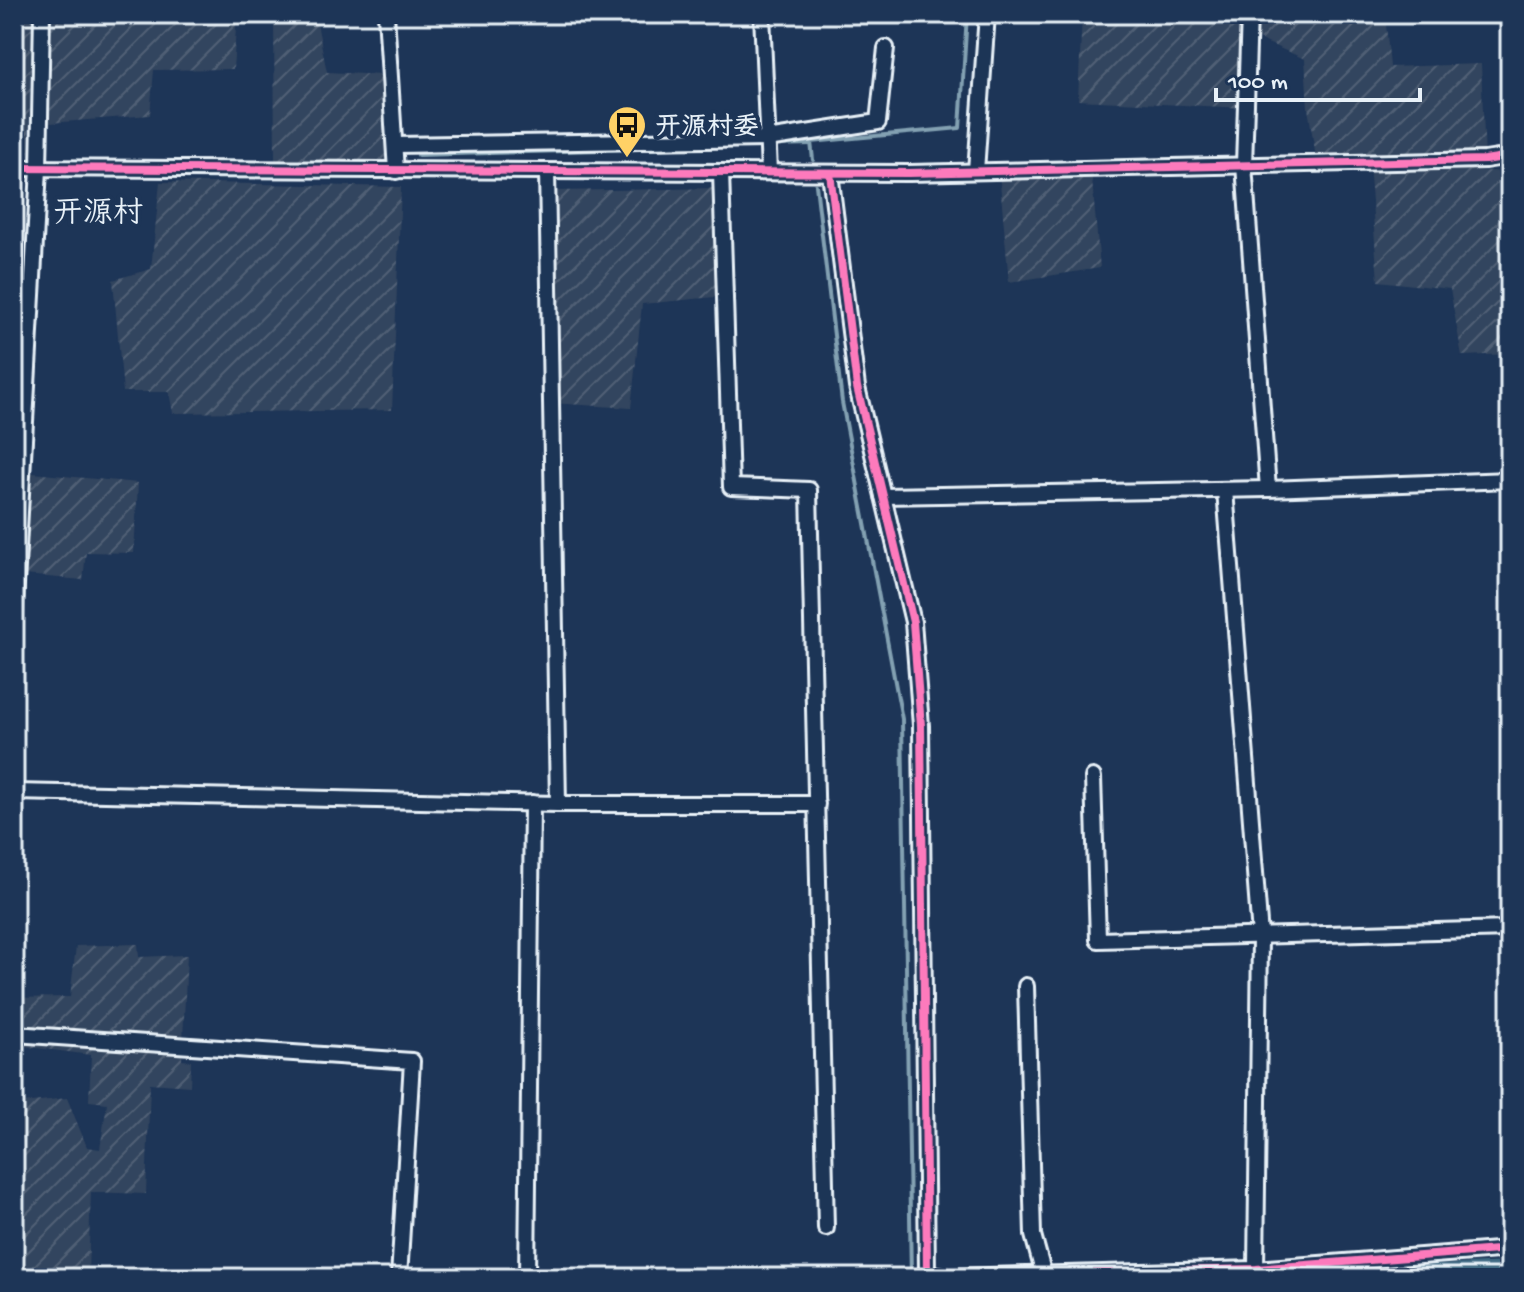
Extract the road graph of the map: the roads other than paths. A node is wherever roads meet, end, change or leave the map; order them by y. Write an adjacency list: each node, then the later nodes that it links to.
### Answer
1 (42, 14): 12 (street)
2 (386, 14): 7 (street)
3 (762, 14): 8 (street)
4 (987, 14): 15 (street)
5 (1249, 14): 10 (street)
6 (886, 48): 8 (street)
7 (396, 145): 8 (street); 13 (street)
8 (768, 145): 17 (street)
9 (1510, 156): 10 (street)
10 (1244, 165): 15 (street); 20 (street)
11 (14, 168): 12 (street)
12 (39, 169): 13 (street); 23 (street)
13 (396, 171): 14 (street)
14 (547, 171): 16 (street); 27 (street)
15 (976, 171): 18 (street)
16 (721, 172): 17 (street); 28 (street)
17 (769, 172): 18 (street)
18 (830, 173): 22 (street)
19 (1510, 480): 20 (street)
20 (1268, 489): 21 (street)
21 (1225, 490): 22 (street); 30 (street)
22 (883, 496): 36 (street)
23 (14, 620)
24 (1093, 777): 30 (street)
25 (14, 792): 26 (street)
26 (532, 803): 27 (street); 38 (street)
27 (558, 804): 28 (street)
28 (817, 804): 33 (street)
29 (1510, 929): 30 (street)
30 (1260, 936): 35 (street)
31 (1026, 986): 36 (street)
32 (14, 1034): 37 (street)
33 (826, 1228)
34 (1510, 1249): 35 (street)
35 (1256, 1269): 36 (street)
36 (1044, 1275)
37 (399, 1278)
38 (527, 1278)

